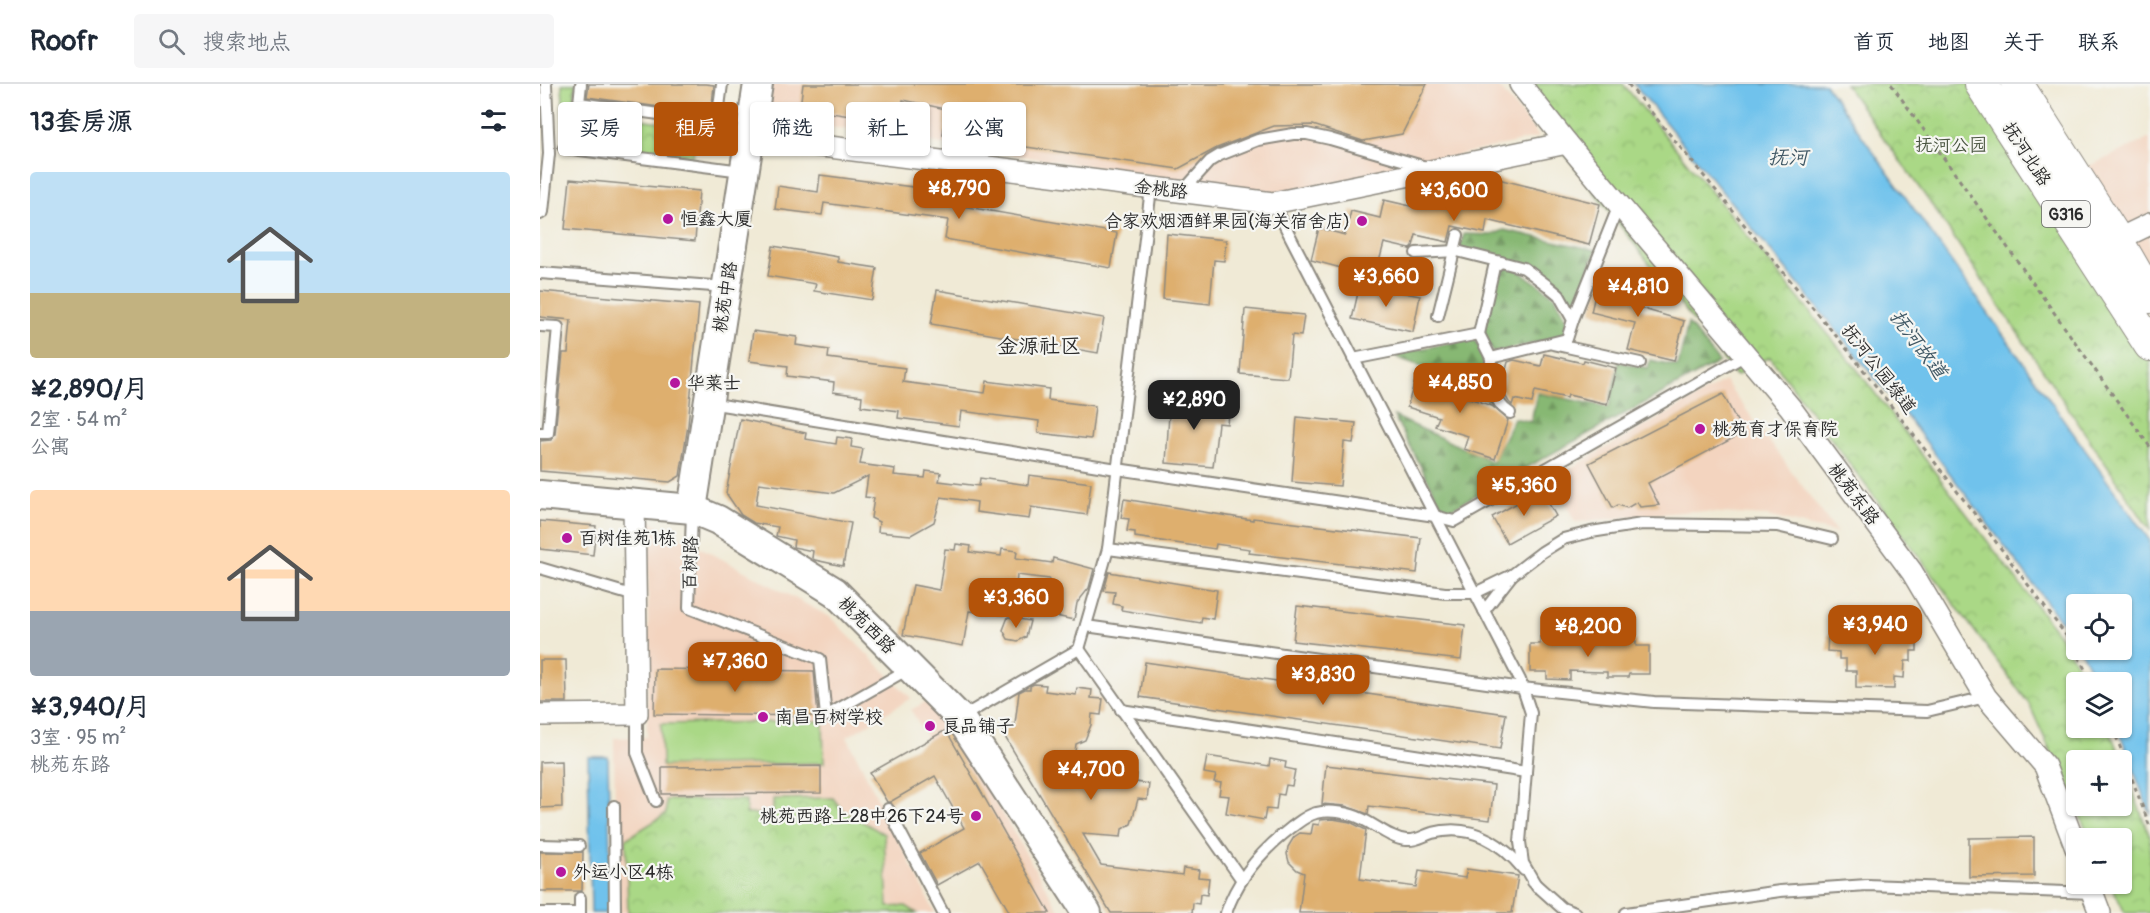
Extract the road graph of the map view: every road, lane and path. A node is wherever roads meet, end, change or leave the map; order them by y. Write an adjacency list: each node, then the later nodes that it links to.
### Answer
1 (581, 84): 2 (lane)
2 (722, 84)
3 (758, 84): 10 (street, 桃苑中路)
4 (1520, 84): 13 (street, 桃苑东路)
5 (1628, 84): 61 (path, 抚河公园绿道)
6 (1891, 84): 45 (path)
7 (1982, 84): 37 (main road, 抚河北路 / G316)
8 (2017, 84): 25 (main road, 抚河北路 / G316)
9 (544, 90): 11 (lane)
10 (755, 102)
11 (544, 126): 22 (lane)
12 (750, 137): 17 (street, 桃苑中路)
13 (1567, 143): 16 (street, 金桃路); 21 (street, 桃苑东路)
14 (834, 148): 18 (street, 金桃路)
15 (627, 156): 17 (lane)
16 (1437, 170): 19 (lane); 20 (street, 金桃路)
17 (745, 171): 30 (street, 桃苑中路)
18 (1151, 188): 19 (street, 金桃路); 46 (lane)
19 (1183, 192): 20 (street, 金桃路)
20 (1273, 203): 39 (lane)
21 (1619, 205): 33 (lane); 38 (street, 桃苑东路)
22 (541, 212)
23 (2150, 225): 25 (street)
24 (1458, 235): 26 (lane)
25 (2117, 240): 31 (main road, 抚河北路 / G316)
26 (1454, 252): 27 (lane); 28 (lane); 32 (lane)
27 (1416, 253)
28 (1501, 262): 33 (lane); 35 (lane)
29 (540, 273): 30 (lane)
30 (727, 286): 42 (street, 桃苑中路)
31 (2150, 297)
32 (1438, 316)
33 (1573, 320): 36 (lane)
34 (540, 326): 44 (lane)
35 (1479, 333): 39 (lane); 40 (lane)
36 (1550, 343): 40 (lane); 41 (lane)
37 (2150, 345)
38 (1746, 355): 50 (lane); 63 (street, 桃苑东路)
39 (1353, 358): 50 (lane)
40 (1491, 358): 43 (lane)
41 (1640, 363)
42 (709, 403): 46 (lane); 49 (street, 桃苑中路)
43 (1510, 413)
44 (540, 433)
45 (2150, 447)
46 (1117, 469): 50 (lane); 52 (lane)
47 (540, 495): 48 (street, 桃苑西路)
48 (634, 504): 49 (street, 桃苑西路); 56 (street)
49 (692, 509): 60 (street, 桃苑西路); 60 (lane, 百树路)
50 (1435, 516): 55 (lane)
51 (1832, 539): 54 (lane)
52 (1108, 549): 55 (lane); 58 (lane)
53 (540, 568): 56 (lane)
54 (1512, 575): 55 (lane); 57 (lane)
55 (1475, 593): 57 (lane)
56 (635, 596): 65 (street)
57 (1484, 611): 62 (lane)
58 (1086, 626): 59 (lane); 62 (lane)
59 (1079, 649): 64 (lane); 67 (lane)
60 (910, 668): 67 (street, 桃苑西路)
61 (2087, 672)
62 (1522, 688): 63 (lane); 69 (lane)
63 (1986, 697): 74 (street, 桃苑东路)
64 (1121, 710): 69 (lane); 77 (lane)
65 (637, 714): 66 (street); 70 (lane)
66 (540, 715)
67 (960, 718): 86 (street, 桃苑西路)
68 (2117, 738): 73 (path)
69 (1526, 772): 78 (lane)
70 (656, 801)
71 (614, 806): 84 (lane)
72 (888, 809): 85 (lane)
73 (2150, 826)
74 (2068, 828)
75 (540, 845): 76 (lane)
76 (579, 846)
77 (1242, 879): 78 (lane); 87 (lane)
78 (1537, 887): 88 (lane)
79 (2066, 888): 89 (lane)
80 (2093, 894): 90 (street)
81 (580, 898): 83 (lane)
82 (540, 913): 83 (lane)
83 (580, 913)
84 (615, 913)
85 (943, 913)
86 (1087, 913)
87 (1226, 913)
88 (1575, 913)
89 (1626, 913)
90 (2100, 913)

